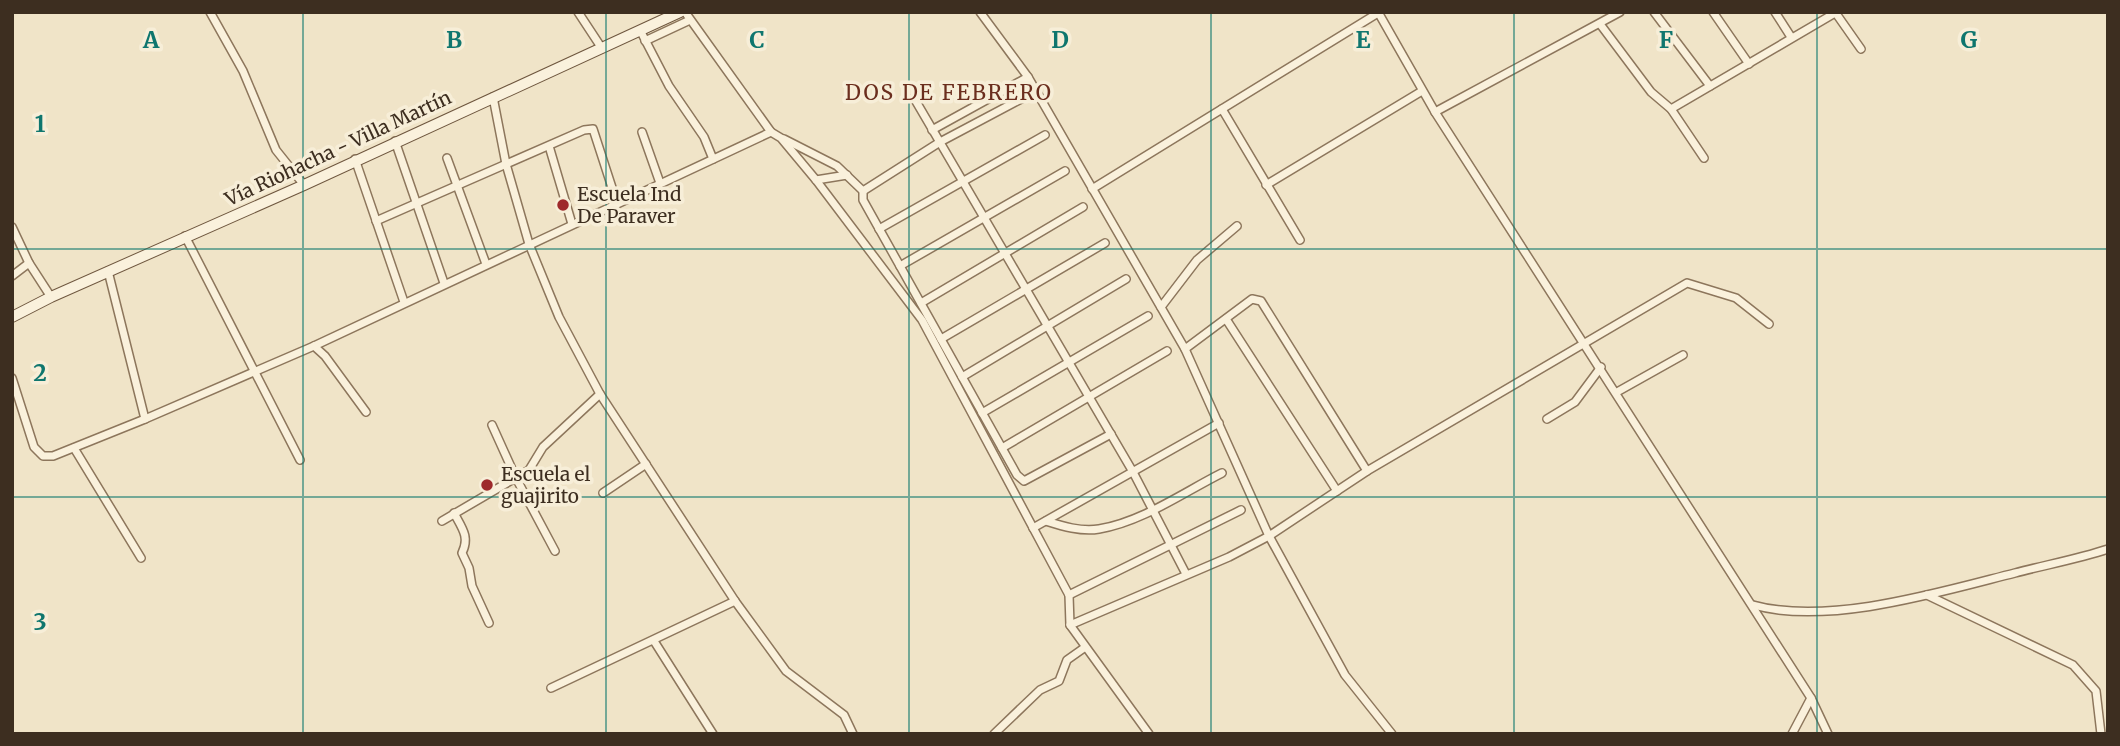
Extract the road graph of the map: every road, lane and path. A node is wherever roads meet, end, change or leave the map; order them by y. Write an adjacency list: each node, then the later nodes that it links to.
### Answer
1 (210, 12): 46 (street)
2 (578, 12): 16 (street)
3 (682, 12): 11 (street); 13 (main road, Vía Riohacha - Villa Martín)
4 (980, 12): 19 (street)
5 (1378, 12): 21 (street); 26 (street)
6 (1620, 12): 12 (street)
7 (1654, 12): 20 (street)
8 (1713, 12): 18 (street)
9 (1774, 12): 14 (street)
10 (1835, 13): 14 (street); 17 (street)
11 (690, 20): 15 (street); 30 (street)
12 (1600, 24): 25 (street); 27 (street)
13 (640, 30): 15 (street); 16 (main road, Vía Riohacha - Villa Martín)
14 (1791, 37): 18 (street)
15 (645, 41): 39 (street)
16 (601, 47): 22 (main road, Vía Riohacha - Villa Martín)
17 (1861, 48)
18 (1749, 64): 20 (street)
19 (1028, 77): 28 (street); 49 (street)
20 (1710, 86): 25 (street)
21 (1422, 91): 27 (street); 47 (street)
22 (493, 97): 33 (main road, Vía Riohacha - Villa Martín); 40 (street)
23 (914, 98): 28 (street)
24 (1023, 98): 34 (street)
25 (1671, 108): 37 (street)
26 (1222, 109): 47 (street); 49 (street)
27 (1435, 112): 83 (street)
28 (932, 130): 34 (street)
29 (642, 132): 45 (street)
30 (771, 132): 32 (street); 39 (street)
31 (1045, 135): 44 (street)
32 (781, 138): 42 (street); 43 (street)
33 (394, 141): 38 (main road, Vía Riohacha - Villa Martín); 51 (street)
34 (940, 142): 44 (street); 50 (street)
35 (549, 146): 40 (street); 52 (street); 56 (street)
36 (447, 158): 48 (street)
37 (1704, 158)
38 (355, 159): 46 (main road, Vía Riohacha - Villa Martín); 55 (street)
39 (713, 159): 45 (street)
40 (506, 164): 48 (street); 63 (street)
41 (1065, 172): 54 (street)
42 (847, 175): 43 (street); 50 (street)
43 (816, 180): 118 (street)
44 (962, 182): 54 (street); 59 (street)
45 (660, 183): 52 (street)
46 (304, 185): 60 (main road, Vía Riohacha - Villa Martín)
47 (1266, 185): 61 (street)
48 (458, 186): 51 (street); 66 (street)
49 (1092, 189): 76 (street)
50 (863, 191): 59 (street)
51 (417, 203): 55 (street); 71 (street)
52 (617, 203): 56 (street)
53 (1083, 207): 64 (street)
54 (983, 217): 64 (street); 67 (street)
55 (376, 221): 74 (street)
56 (572, 224): 63 (street)
57 (1237, 226): 76 (street)
58 (12, 228): 65 (street)
59 (879, 229): 67 (street)
60 (185, 236): 68 (main road, Vía Riohacha - Villa Martín); 90 (street)
61 (1300, 240)
62 (1105, 243): 72 (street)
63 (529, 244): 66 (street); 94 (street)
64 (1005, 254): 72 (street); 75 (street)
65 (29, 264): 69 (street); 73 (street)
66 (486, 264): 71 (street)
67 (900, 266): 75 (street)
68 (108, 271): 73 (main road, Vía Riohacha - Villa Martín); 98 (street)
69 (12, 275)
70 (1126, 279): 81 (street)
71 (444, 283): 74 (street)
72 (1026, 290): 81 (street); 82 (street)
73 (51, 297): 78 (main road, Vía Riohacha - Villa Martín)
74 (404, 302): 84 (street)
75 (920, 303): 82 (street)
76 (1161, 307): 85 (street)
77 (1148, 316): 88 (street)
78 (12, 317)
79 (1226, 318): 85 (street); 107 (street); 111 (street)
80 (1769, 324): 83 (street)
81 (1048, 328): 88 (street); 92 (street)
82 (941, 340): 92 (street)
83 (1585, 342): 89 (street); 107 (street)
84 (314, 346): 90 (street); 96 (street)
85 (1185, 349): 100 (street)
86 (1167, 351): 95 (street)
87 (1683, 355): 93 (street)
88 (1069, 362): 95 (street); 97 (street)
89 (1601, 367): 93 (street); 99 (street)
90 (254, 372): 98 (street); 105 (street)
91 (12, 377): 103 (street)
92 (962, 377): 97 (street)
93 (1617, 392): 128 (street)
94 (600, 394): 106 (street); 110 (street)
95 (1089, 397): 102 (street); 104 (street)
96 (366, 412)
97 (982, 413): 104 (street)
98 (145, 419): 103 (street)
99 (1547, 419)
100 (1219, 424): 108 (street); 119 (street)
101 (492, 425): 110 (street)
102 (1111, 434): 104 (street); 108 (street)
103 (74, 448): 123 (street)
104 (1002, 448)
105 (300, 460)
106 (646, 464): 112 (street); 127 (street)
107 (1367, 471): 111 (street)
108 (1133, 472): 113 (street); 117 (street)
109 (1222, 473): 113 (street)
110 (516, 478): 115 (street); 122 (street)
111 (1337, 491): 119 (street)
112 (603, 493)
113 (1152, 509): 117 (street); 120 (street)
114 (1241, 510): 120 (street)
115 (454, 513): 116 (street); 129 (street)
116 (442, 521)
117 (1046, 521): 118 (street)
118 (1033, 528): 125 (street)
119 (1269, 536): 124 (street); 139 (street)
120 (1171, 544): 124 (street); 125 (street)
121 (2108, 549): 126 (street)
122 (555, 551)
123 (142, 558)
124 (1186, 574): 130 (street)
125 (1069, 594): 130 (street)
126 (1927, 595): 128 (street); 142 (street)
127 (735, 601): 131 (street); 136 (street)
128 (1752, 605): 134 (street)
129 (489, 623)
130 (1070, 625): 132 (street)
131 (654, 641): 133 (street); 135 (street)
132 (1084, 648): 137 (street); 138 (street)
133 (551, 688)
134 (1811, 698): 140 (street); 141 (street)
135 (711, 733)
136 (853, 734)
137 (995, 734)
138 (1149, 734)
139 (1392, 734)
140 (1792, 734)
141 (1828, 734)
142 (2101, 734)

